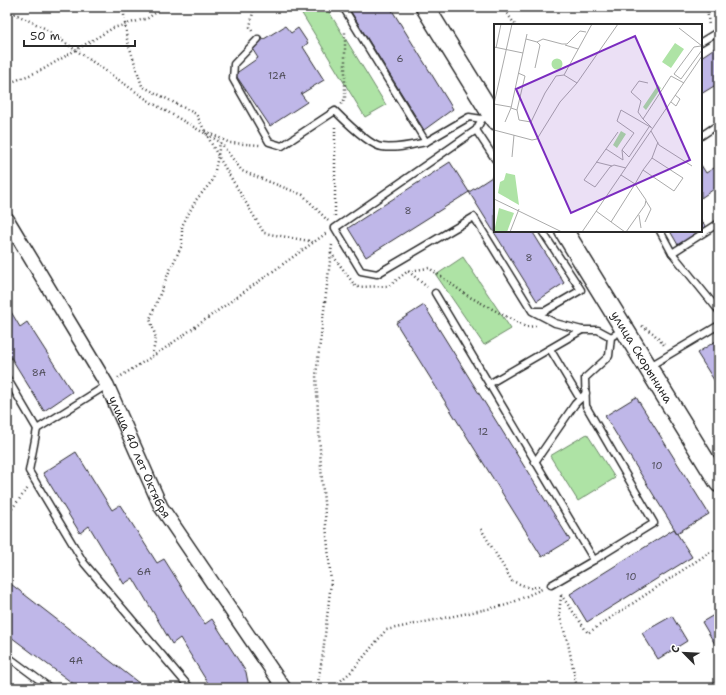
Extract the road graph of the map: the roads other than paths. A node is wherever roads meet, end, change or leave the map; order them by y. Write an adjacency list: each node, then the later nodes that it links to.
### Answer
1 (425, 7): 6 (street)
2 (344, 9): 10 (lane)
3 (719, 31): 5 (lane)
4 (258, 40): 10 (lane)
5 (702, 41)
6 (489, 118): 8 (lane); 10 (lane)
7 (719, 124): 9 (lane)
8 (476, 130): 11 (lane); 20 (lane)
9 (702, 135)
10 (426, 142)
11 (494, 157)
12 (7, 219): 28 (street, улица 40 лет Октября)
13 (719, 223): 17 (lane)
14 (543, 232): 20 (lane)
15 (565, 232): 22 (street, улица Скорынина)
16 (661, 232): 17 (lane)
17 (672, 253): 19 (lane)
18 (435, 293): 27 (lane)
19 (719, 310)
20 (532, 311): 23 (lane)
21 (719, 325): 25 (lane)
22 (625, 329): 23 (lane); 25 (street, улица Скорынина); 29 (lane)
23 (582, 330): 24 (lane)
24 (550, 349): 27 (lane); 30 (lane)
25 (649, 367): 33 (street, улица Скорынина)
26 (7, 378): 31 (lane)
27 (489, 384): 32 (lane)
28 (108, 385): 31 (lane); 39 (street, улица 40 лет Октября)
29 (586, 393): 30 (lane); 34 (lane)
30 (580, 399): 32 (lane)
31 (37, 429): 38 (lane)
32 (535, 462): 34 (lane)
33 (719, 483)
34 (594, 560): 35 (lane)
35 (550, 585)
36 (7, 656): 37 (lane)
37 (50, 688)
38 (190, 688)
39 (284, 688)

